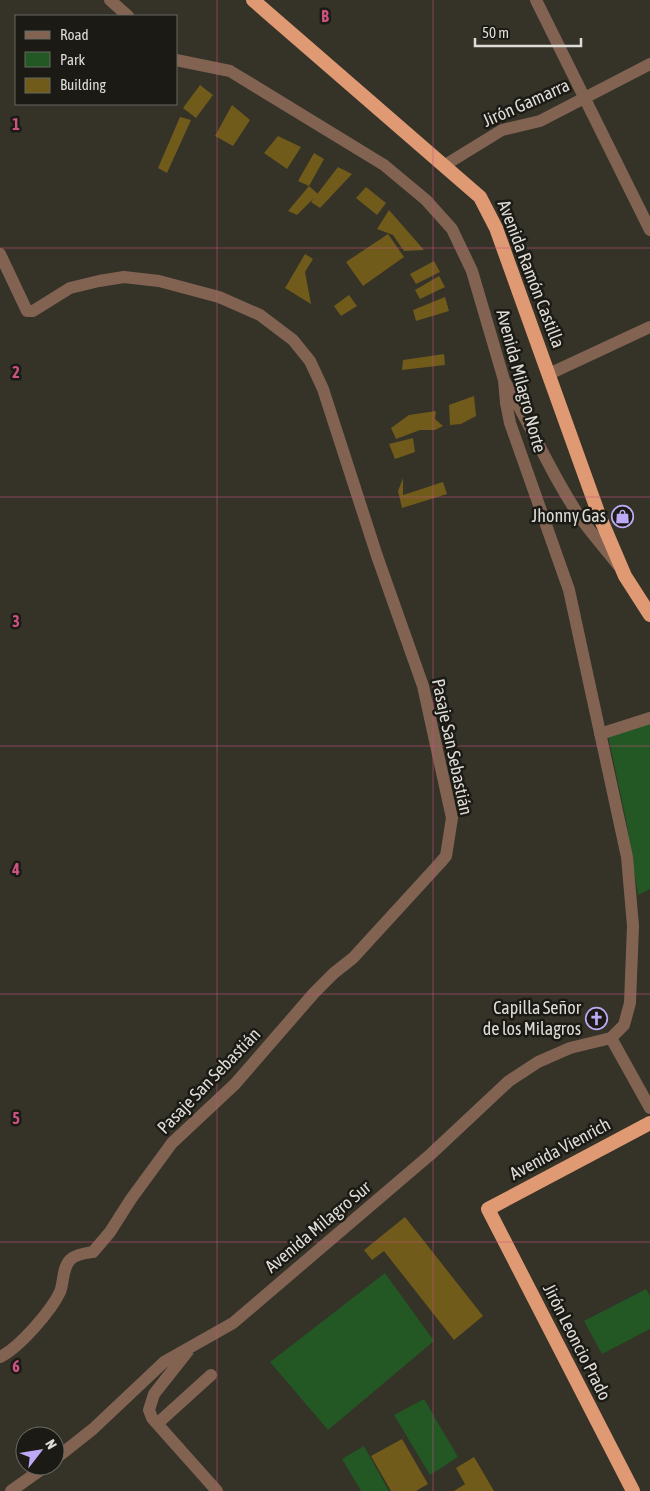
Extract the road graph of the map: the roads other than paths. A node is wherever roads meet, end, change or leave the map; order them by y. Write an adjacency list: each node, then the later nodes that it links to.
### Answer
1 (110, 0): 4 (street)
2 (253, 0): 8 (highway, Avenida Ramón Castilla)
3 (536, 0): 7 (street)
4 (127, 15)
5 (178, 60): 13 (street, Avenida Milagro Norte)
6 (650, 64): 7 (street, Jirón Gamarra)
7 (584, 97): 8 (street, Jirón Gamarra); 9 (street)
8 (445, 165): 12 (highway, Avenida Ramón Castilla)
9 (650, 230)
10 (0, 254): 23 (street, Pasaje San Sebastián)
11 (650, 327): 12 (street)
12 (549, 374): 14 (highway, Avenida Ramón Castilla)
13 (504, 380): 14 (street); 17 (street, Avenida Milagro Norte)
14 (622, 571): 15 (highway, Avenida Ramón Castilla)
15 (650, 615)
16 (650, 718): 17 (street)
17 (600, 734): 18 (street, Avenida Milagro Norte)
18 (611, 1038): 19 (street); 22 (street, Avenida Milagro Sur)
19 (650, 1108)
20 (650, 1123): 21 (highway, Avenida Vienrich)
21 (488, 1209): 30 (highway, Jirón Leoncio Prado)
22 (191, 1347): 25 (street); 26 (street, Avenida Milagro Sur)
23 (0, 1356)
24 (211, 1375): 25 (street)
25 (158, 1423): 29 (street)
26 (65, 1451)
27 (32, 1476): 28 (street)
28 (11, 1491)
29 (217, 1491)
30 (633, 1491)

